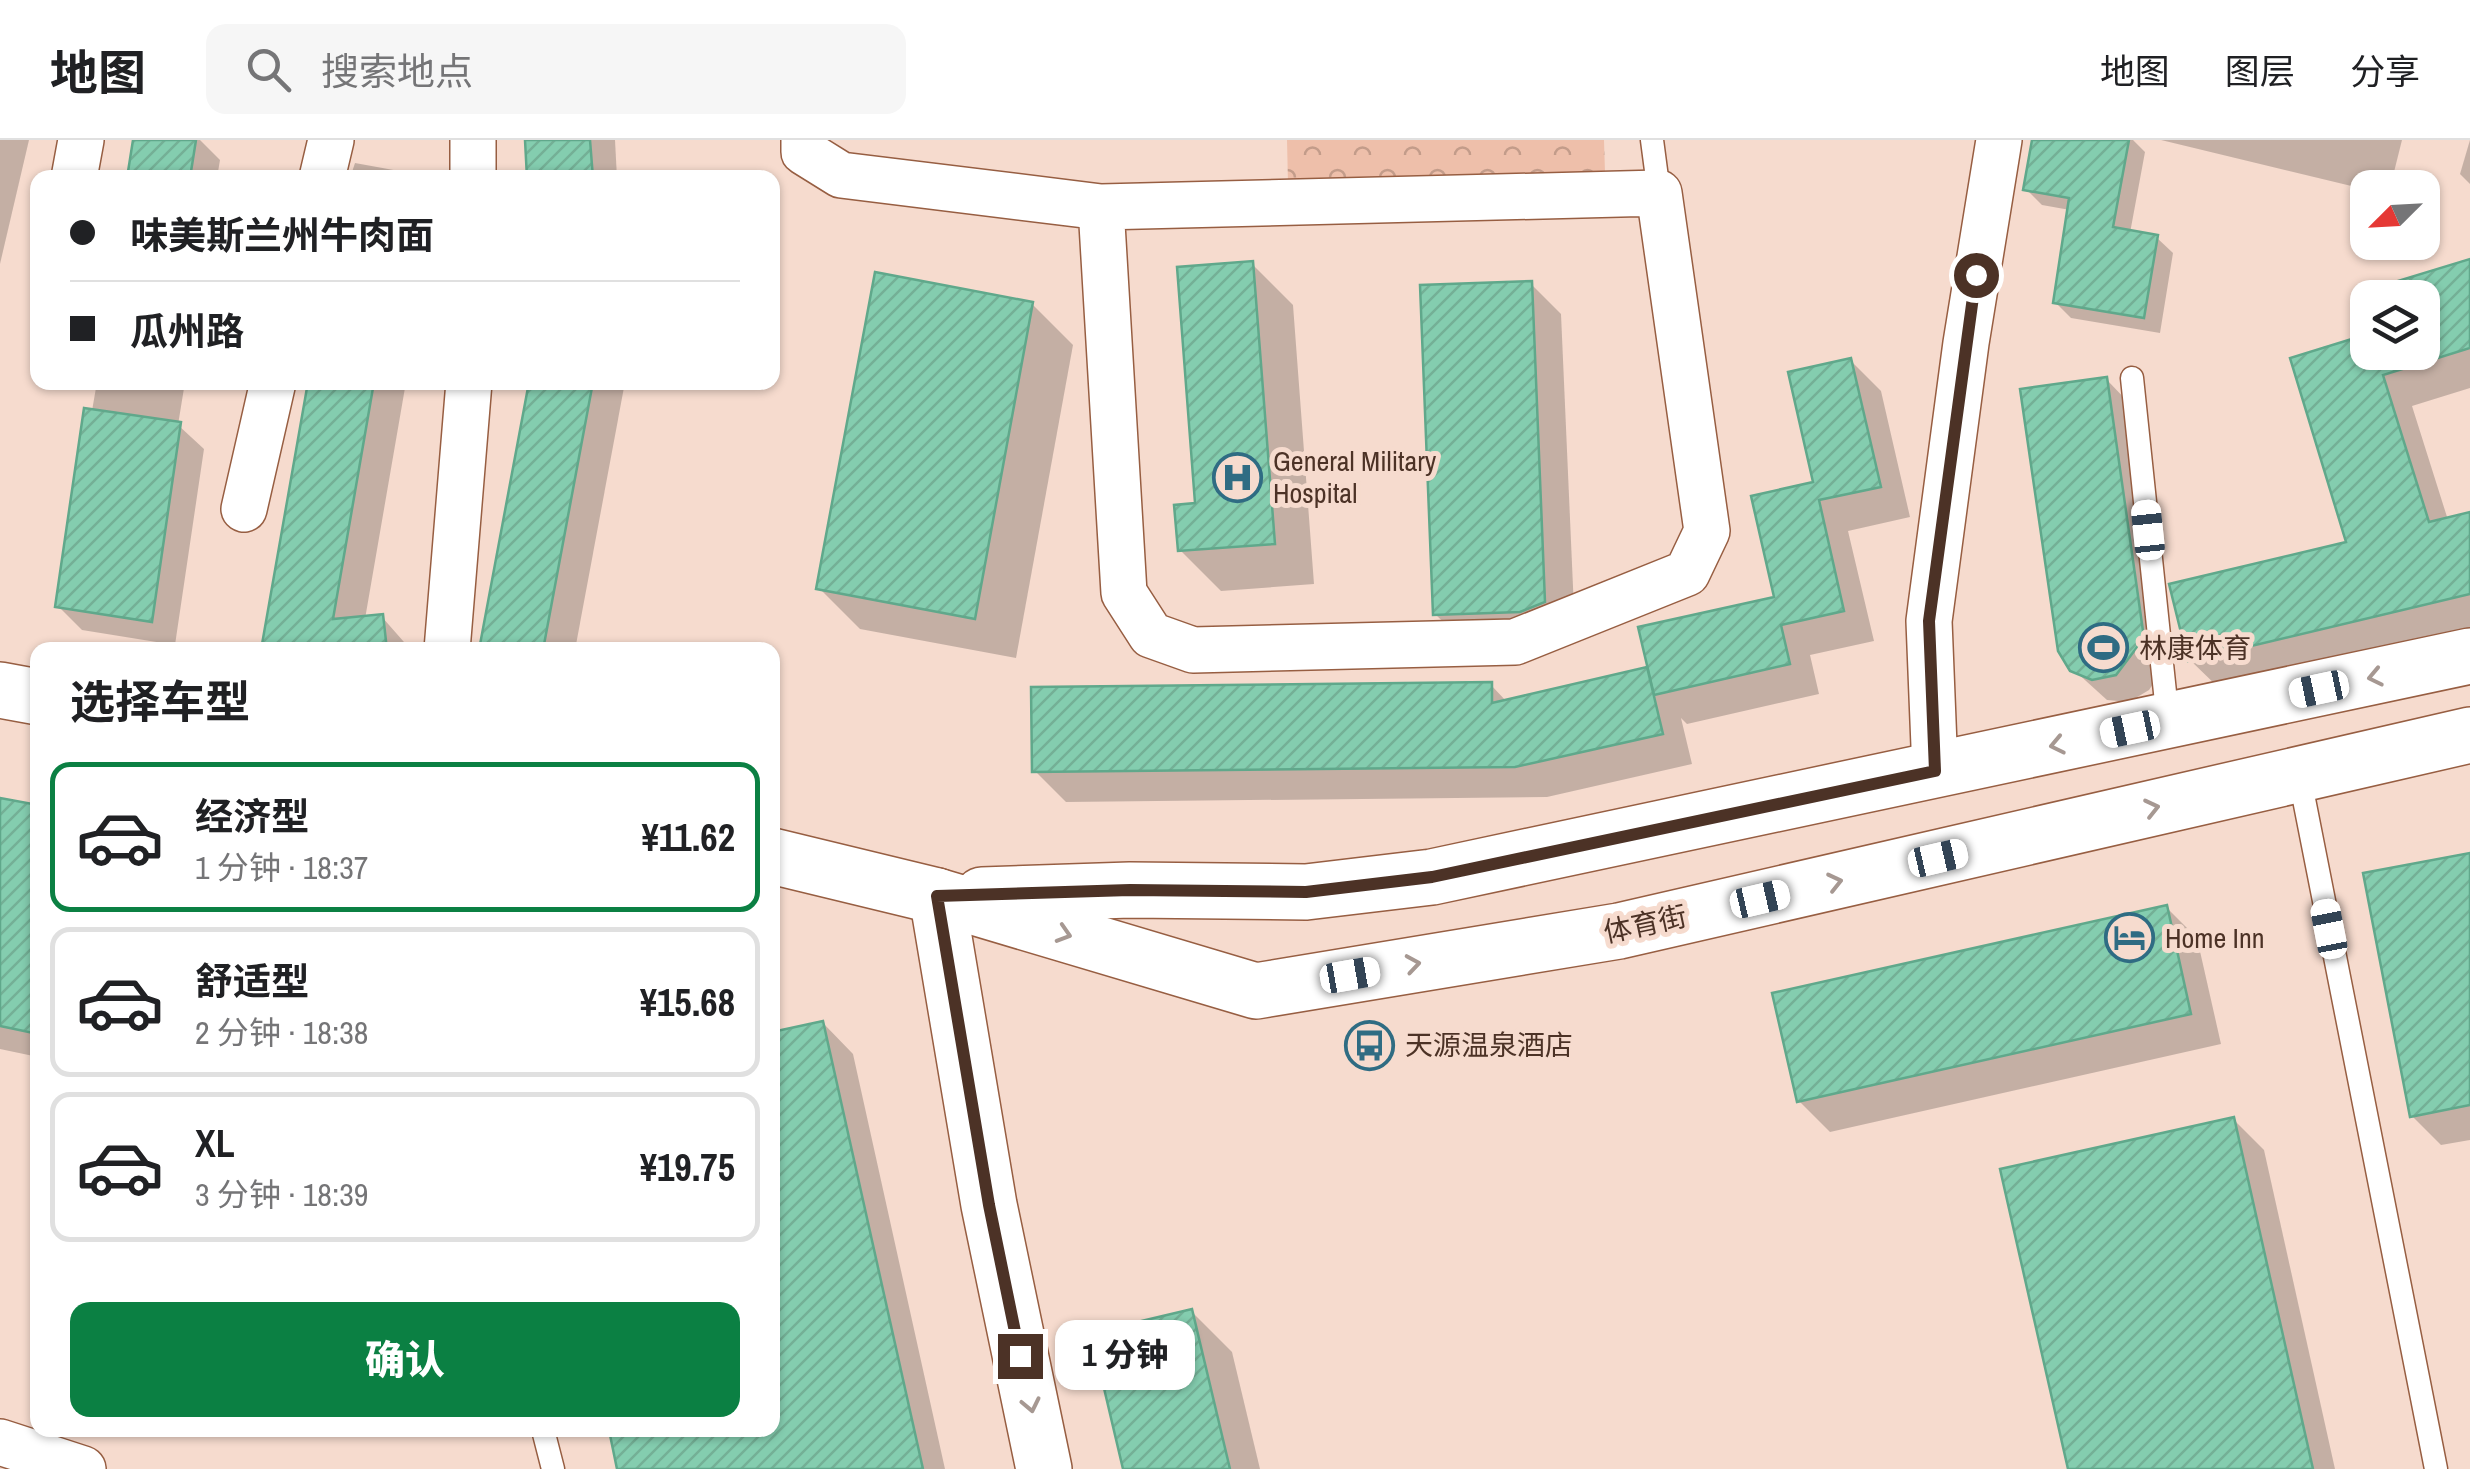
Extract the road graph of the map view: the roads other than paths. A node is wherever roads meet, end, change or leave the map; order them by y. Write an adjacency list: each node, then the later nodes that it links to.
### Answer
1 (81, 140): 7 (street)
2 (331, 140): 8 (street)
3 (473, 140): 9 (street)
4 (804, 140): 11 (street)
5 (1652, 140): 10 (lane)
6 (1999, 140): 22 (street)
7 (75, 170)
8 (324, 170)
9 (473, 170)
10 (1659, 193): 11 (street); 11 (street)
11 (1102, 207)
12 (2132, 378): 20 (lane)
13 (272, 390): 15 (street)
14 (469, 390): 16 (street)
15 (244, 508)
16 (448, 642)
17 (2470, 656): 20 (street, 体育街, one-way to 20)
18 (0, 690): 19 (street)
19 (30, 696)
20 (2168, 721): 22 (street, 体育街, one-way to 22)
21 (2470, 735): 23 (street, 体育街)
22 (1935, 771): 25 (street, 体育街)
23 (2298, 774): 25 (street, 体育街, one-way to 23); 31 (lane)
24 (780, 858): 25 (street, 体育街)
25 (937, 896): 30 (street, one-way to 30)
26 (545, 1437): 29 (lane)
27 (0, 1442): 28 (street)
28 (83, 1469)
29 (552, 1469)
30 (1044, 1469)
31 (2436, 1469)

